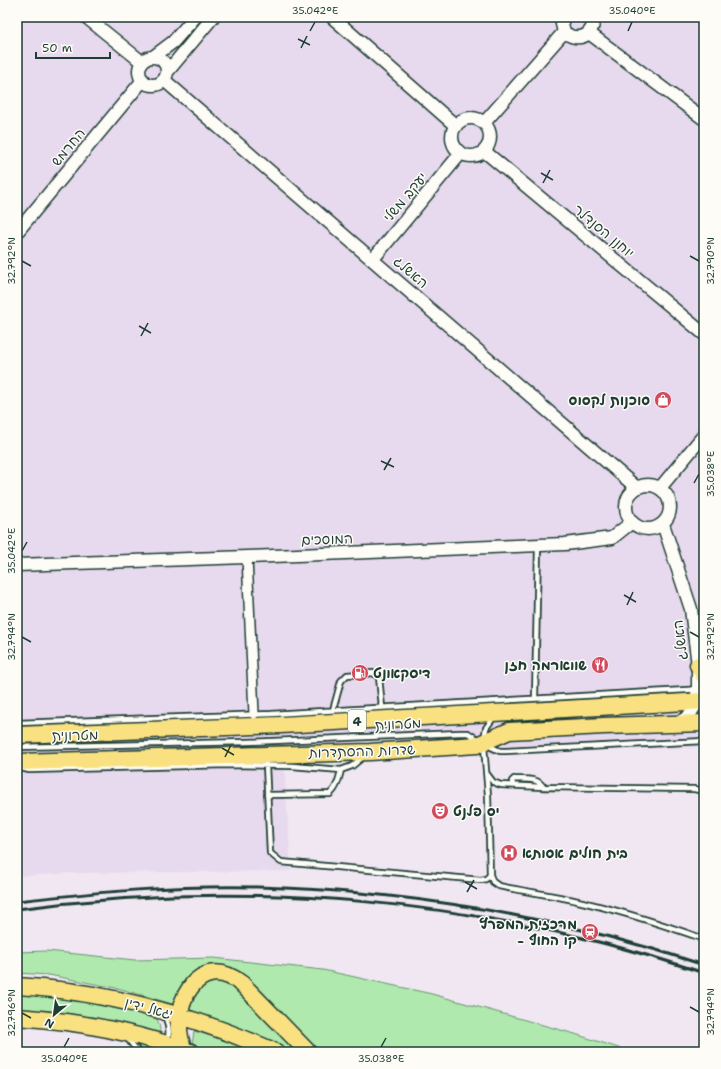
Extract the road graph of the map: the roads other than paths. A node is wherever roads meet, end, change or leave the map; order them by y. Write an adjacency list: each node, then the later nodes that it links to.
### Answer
1 (86, 17): 10 (street)
2 (195, 17): 9 (street)
3 (213, 17): 11 (street)
4 (332, 17): 15 (street)
5 (562, 17): 7 (street)
6 (593, 17): 8 (street)
7 (564, 32): 8 (street); 14 (street)
8 (589, 33): 13 (street)
9 (154, 56): 10 (street); 11 (street)
10 (142, 62): 12 (street)
11 (166, 76): 12 (street); 19 (street, האשלג)
12 (143, 80): 18 (street, החרמש)
13 (704, 119)
14 (484, 123): 15 (street); 16 (street)
15 (456, 126): 17 (street)
16 (484, 151): 17 (street); 20 (street, יוחנן הסנדלר)
17 (461, 153): 19 (street, יעקב משלי)
18 (17, 232)
19 (373, 260): 22 (street, האשלג)
20 (704, 334)
21 (704, 435): 23 (street)
22 (637, 488): 23 (street); 24 (street)
23 (660, 488): 25 (street)
24 (632, 522): 25 (street); 26 (street, המוסכים)
25 (663, 524): 29 (street, האשלג)
26 (538, 545): 27 (street, המוסכים); 30 (lane)
27 (247, 558): 28 (street, המוסכים); 34 (street)
28 (17, 565)
29 (701, 687): 30 (lane); 33 (highway, 4); 37 (street)
30 (535, 698): 31 (lane)
31 (382, 707): 32 (lane); 32 (lane)
32 (333, 710): 35 (lane)
33 (502, 712): 35 (highway, 4); 40 (lane)
34 (254, 714): 35 (lane); 38 (lane)
35 (276, 719): 38 (highway, 4)
36 (704, 723): 37 (highway, שדרות ההסתדרות / 4)
37 (676, 724): 40 (highway, שדרות ההסתדרות / 4)
38 (18, 734): 40 (lane, מטרונית)
39 (704, 741): 40 (lane, מטרונית)
40 (483, 743): 41 (highway, שדרות ההסתדרות / 4); 46 (lane)
41 (370, 752): 42 (highway, שדרות ההסתדרות / 4); 45 (lane)
42 (17, 762)
43 (266, 765): 44 (lane); 45 (lane); 48 (lane)
44 (17, 768)
45 (340, 770): 48 (lane)
46 (486, 772): 47 (lane); 49 (lane)
47 (704, 791)
48 (267, 795): 49 (lane)
49 (490, 875): 50 (lane)
50 (704, 939)
51 (17, 986): 52 (highway, יגאל ידין)
52 (161, 1010): 54 (highway, יגאל ידין); 56 (lane)
53 (17, 1017): 55 (highway)
54 (187, 1024): 56 (lane); 57 (highway); 59 (highway, יגאל ידין); 60 (highway)
55 (118, 1032): 56 (highway); 58 (lane)
56 (165, 1050): 57 (highway)
57 (187, 1051)
58 (138, 1052)
59 (276, 1052)
60 (308, 1052)

